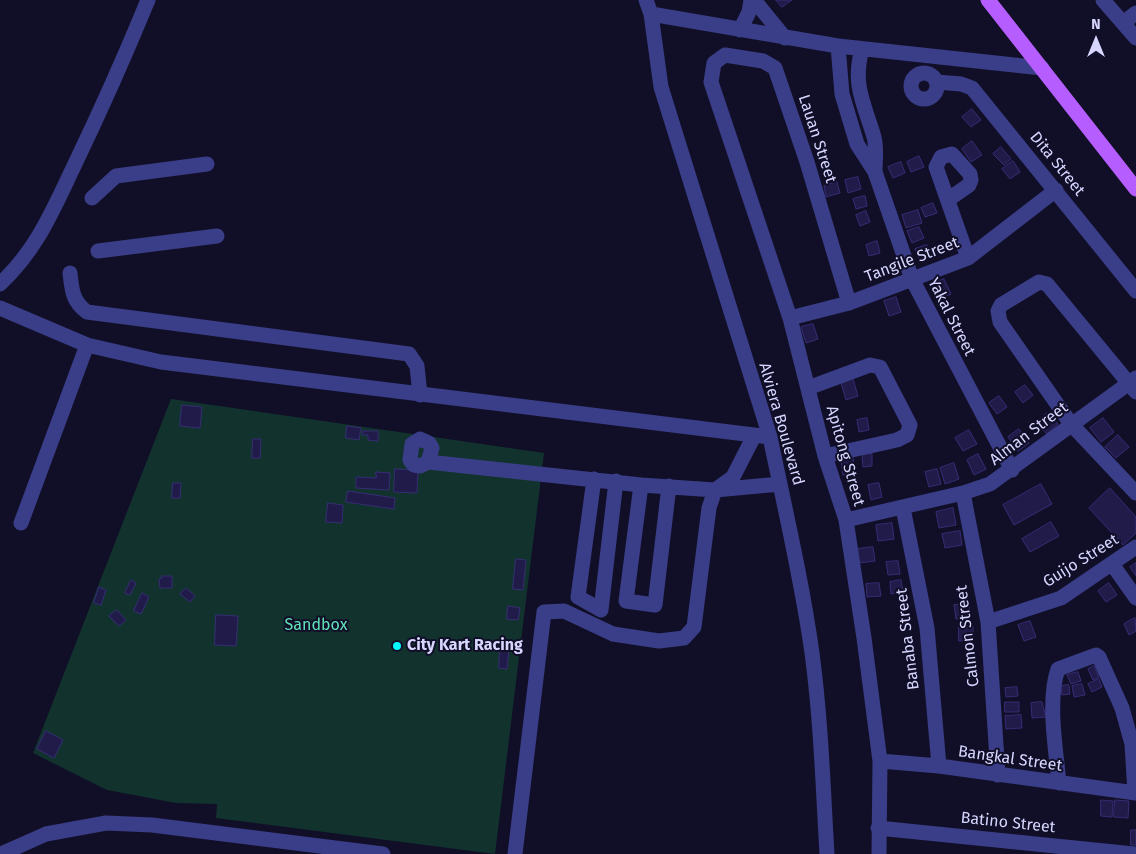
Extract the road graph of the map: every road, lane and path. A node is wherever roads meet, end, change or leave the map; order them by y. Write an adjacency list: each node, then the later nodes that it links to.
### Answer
1 (148, 0): 29 (street)
2 (752, 0): 8 (street); 10 (street)
3 (988, 0): 13 (main road)
4 (1103, 0): 7 (street)
5 (650, 5): 8 (street); 40 (street, Alviera Boulevard)
6 (1136, 12): 7 (street)
7 (1123, 23): 9 (street)
8 (740, 30): 10 (street)
9 (1135, 36)
10 (785, 38): 11 (street)
11 (838, 46): 12 (street); 17 (street, Yakal Street)
12 (862, 49): 13 (street); 16 (street, Yakal Street)
13 (1042, 68): 20 (main road)
14 (711, 82): 31 (street, Lauan Street); 33 (street, Apitong Street)
15 (936, 82): 21 (street, Dita Street)
16 (866, 116): 17 (street); 19 (street, Yakal Street)
17 (851, 121): 19 (street, Yakal Street)
18 (207, 164): 22 (street)
19 (875, 172): 28 (street, Yakal Street)
20 (1136, 189)
21 (1056, 190): 26 (street, Tangile Street); 30 (street, Dita Street)
22 (92, 198)
23 (949, 199): 23 (street); 26 (street)
24 (217, 236): 25 (street)
25 (98, 251)
26 (968, 258): 28 (street, Tangile Street)
27 (70, 273): 37 (street)
28 (912, 279): 31 (street, Tangile Street); 43 (street, Yakal Street)
29 (0, 284)
30 (1136, 291)
31 (849, 303): 33 (street, Tangile Street)
32 (0, 308): 34 (street)
33 (790, 318): 36 (street, Apitong Street)
34 (87, 345): 37 (street); 54 (street)
35 (1134, 385): 38 (street, Alman Street); 38 (street)
36 (808, 388): 41 (street, Apitong Street); 41 (street)
37 (420, 395): 39 (street)
38 (1072, 424): 43 (street, Alman Street); 51 (street)
39 (754, 436): 40 (street); 49 (street)
40 (770, 437): 46 (street, Alviera Boulevard)
41 (825, 456): 53 (street, Apitong Street)
42 (428, 462): 44 (street)
43 (1012, 470): 50 (street, Alman Street)
44 (594, 479): 45 (street); 56 (street)
45 (616, 481): 47 (street); 56 (street)
46 (780, 484): 49 (street); 70 (street, Alviera Boulevard)
47 (641, 485): 48 (street); 57 (street)
48 (669, 486): 49 (street); 57 (street)
49 (715, 490): 69 (street)
50 (964, 493): 52 (street, Alman Street); 60 (street, Calmon Street)
51 (1136, 493)
52 (904, 508): 53 (street, Alman Street); 62 (street, Banaba Street)
53 (846, 520): 61 (street, Apitong Street)
54 (21, 523)
55 (1136, 547): 58 (street, Guijo Street)
56 (608, 553): 57 (street)
57 (632, 555)
58 (1112, 564): 59 (street); 60 (street, Guijo Street)
59 (1136, 598)
60 (988, 622): 63 (street, Calmon Street)
61 (880, 761): 62 (street, Bangkal Street); 66 (street, Apitong Street)
62 (939, 766): 63 (street, Bangkal Street)
63 (998, 775): 64 (street, Bangkal Street)
64 (1059, 783): 65 (street, Bangkal Street); 65 (street)
65 (1135, 793)
66 (878, 828): 71 (street, Apitong Street); 72 (street, Batino Street)
67 (1, 854): 68 (street)
68 (383, 854)
69 (515, 854)
70 (827, 854)
71 (879, 854)
72 (1134, 854)

